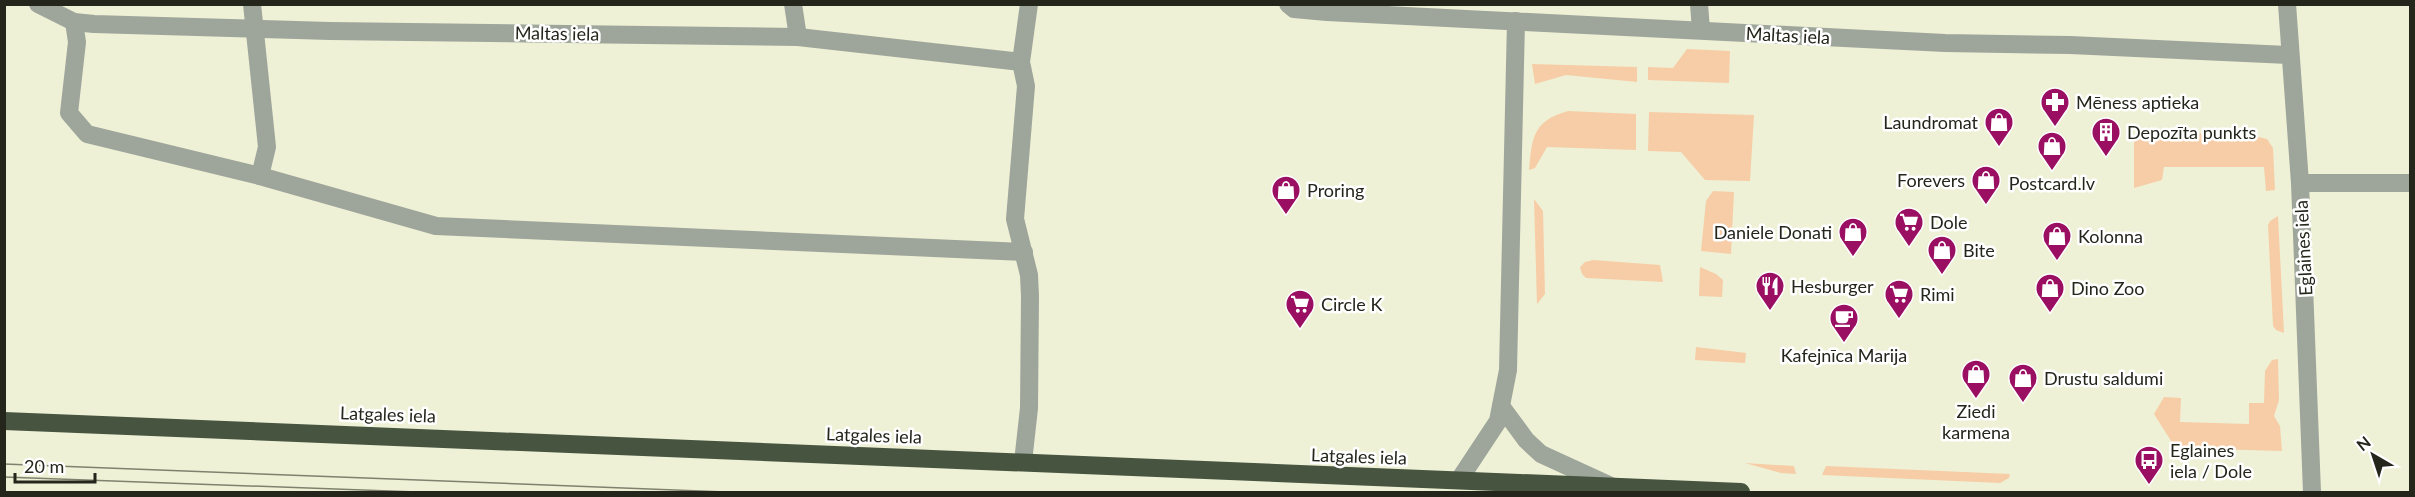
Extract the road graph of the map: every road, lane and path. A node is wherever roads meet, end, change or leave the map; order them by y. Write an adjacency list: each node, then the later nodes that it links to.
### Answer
1 (38, 4): 9 (street, Maltas iela)
2 (252, 4): 10 (street)
3 (794, 4): 12 (street)
4 (1029, 4): 14 (street)
5 (1288, 4): 8 (street, Maltas iela)
6 (1699, 4): 11 (street)
7 (2287, 4): 13 (street, Eglaines iela)
8 (1516, 21): 11 (street, Maltas iela); 19 (street)
9 (74, 22): 10 (street, Maltas iela); 15 (street)
10 (253, 28): 12 (street, Maltas iela); 15 (street)
11 (1701, 30): 13 (street, Maltas iela)
12 (798, 37): 14 (street, Maltas iela)
13 (2290, 55): 16 (street, Eglaines iela)
14 (1021, 62): 18 (street)
15 (260, 176): 18 (street)
16 (2300, 183): 17 (street); 25 (street, Eglaines iela)
17 (2410, 183)
18 (1024, 252): 21 (street)
19 (1501, 406): 22 (street); 23 (street)
20 (4, 421): 21 (highway, Latgales iela)
21 (1023, 462): 22 (highway, Latgales iela)
22 (1459, 480): 23 (highway, Latgales iela)
23 (1615, 488): 24 (highway, Latgales iela)
24 (1741, 492)
25 (2312, 492)

